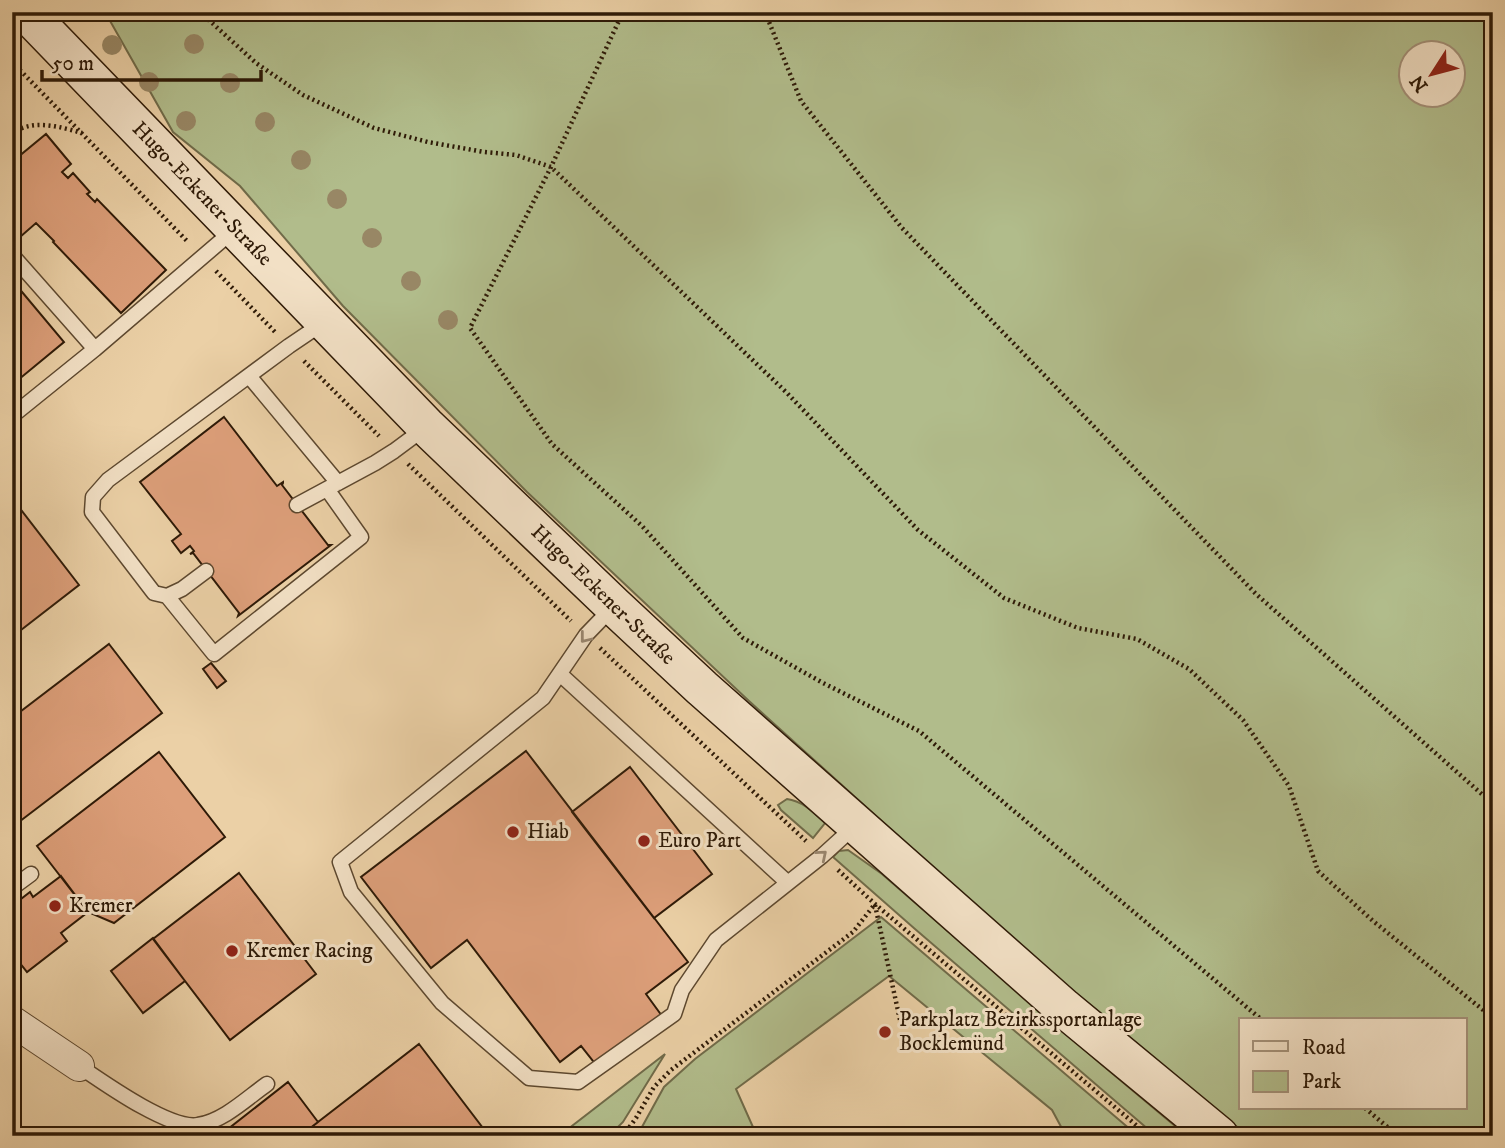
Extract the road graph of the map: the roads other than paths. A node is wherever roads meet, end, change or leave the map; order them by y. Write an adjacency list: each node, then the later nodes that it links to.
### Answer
1 (23, 20): 2 (main road, Hugo-Eckener-Straße)
2 (236, 228): 4 (main road, Hugo-Eckener-Straße); 5 (lane)
3 (12, 255): 5 (lane)
4 (324, 322): 6 (lane); 8 (main road, Hugo-Eckener-Straße)
5 (95, 349): 7 (lane)
6 (249, 376): 9 (lane); 12 (lane)
7 (12, 415)
8 (426, 426): 9 (lane); 13 (main road, Hugo-Eckener-Straße)
9 (332, 486): 10 (lane); 12 (lane)
10 (298, 505)
11 (206, 571): 12 (lane)
12 (167, 596)
13 (614, 606): 14 (lane, one-way to 14); 15 (main road, Hugo-Eckener-Straße)
14 (560, 674): 17 (lane); 17 (lane)
15 (856, 826): 17 (lane, one-way to 15); 22 (main road, Hugo-Eckener-Straße)
16 (31, 874): 18 (lane)
17 (788, 883)
18 (12, 888)
19 (12, 1021): 20 (street)
20 (79, 1066): 21 (lane)
21 (267, 1084)
22 (1219, 1136)

